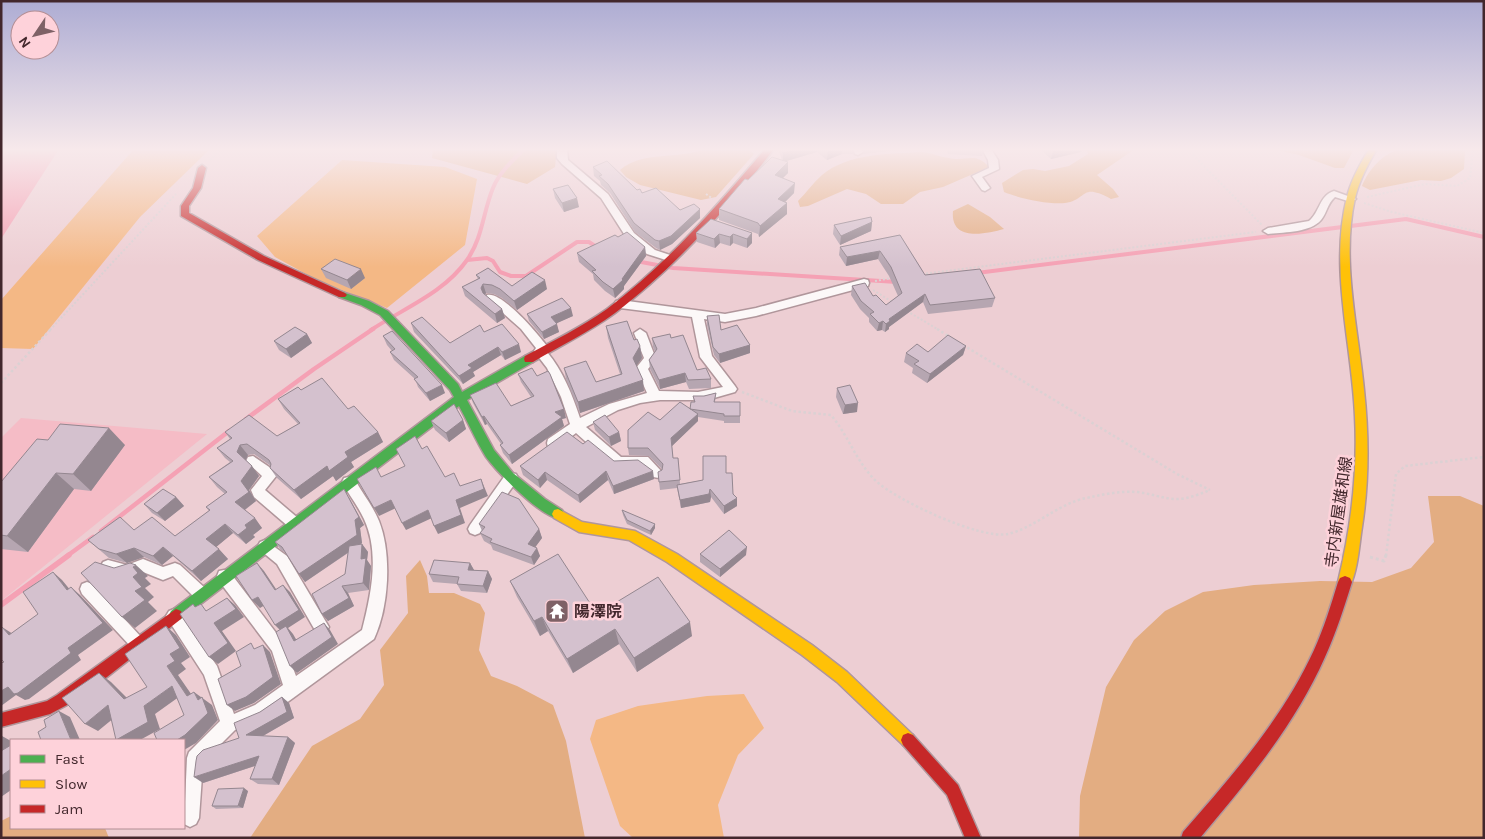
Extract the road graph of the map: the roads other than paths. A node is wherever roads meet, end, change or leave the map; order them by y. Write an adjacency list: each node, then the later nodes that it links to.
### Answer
1 (197, 188): 15 (street)
2 (596, 188): 7 (street)
3 (739, 188): 7 (street)
4 (1354, 188): 5 (street, 寺内新屋雄和線)
5 (1351, 197): 6 (street); 38 (street, 寺内新屋雄和線)
6 (1268, 231)
7 (664, 264): 10 (street)
8 (864, 283): 11 (street)
9 (491, 298): 13 (street)
10 (620, 304): 11 (street); 13 (street)
11 (697, 314): 14 (street)
12 (640, 334): 14 (street)
13 (542, 350): 15 (street); 16 (street)
14 (655, 396): 16 (street)
15 (461, 398): 21 (street); 22 (street)
16 (577, 426): 17 (street); 20 (street)
17 (545, 450)
18 (253, 461): 23 (street)
19 (523, 466): 21 (street)
20 (656, 473)
21 (510, 477): 24 (street); 37 (street)
22 (349, 482): 23 (street); 33 (street)
23 (294, 523): 25 (street)
24 (475, 529)
25 (265, 546): 27 (street); 31 (street)
26 (108, 566): 29 (street)
27 (224, 576): 29 (street); 33 (street)
28 (87, 589): 32 (street)
29 (201, 594): 30 (street)
30 (174, 616): 32 (street); 35 (street)
31 (320, 627)
32 (138, 644): 34 (street)
33 (292, 688): 35 (street)
34 (1, 720)
35 (229, 724): 36 (street)
36 (190, 818)
37 (973, 838)
38 (1188, 838)

